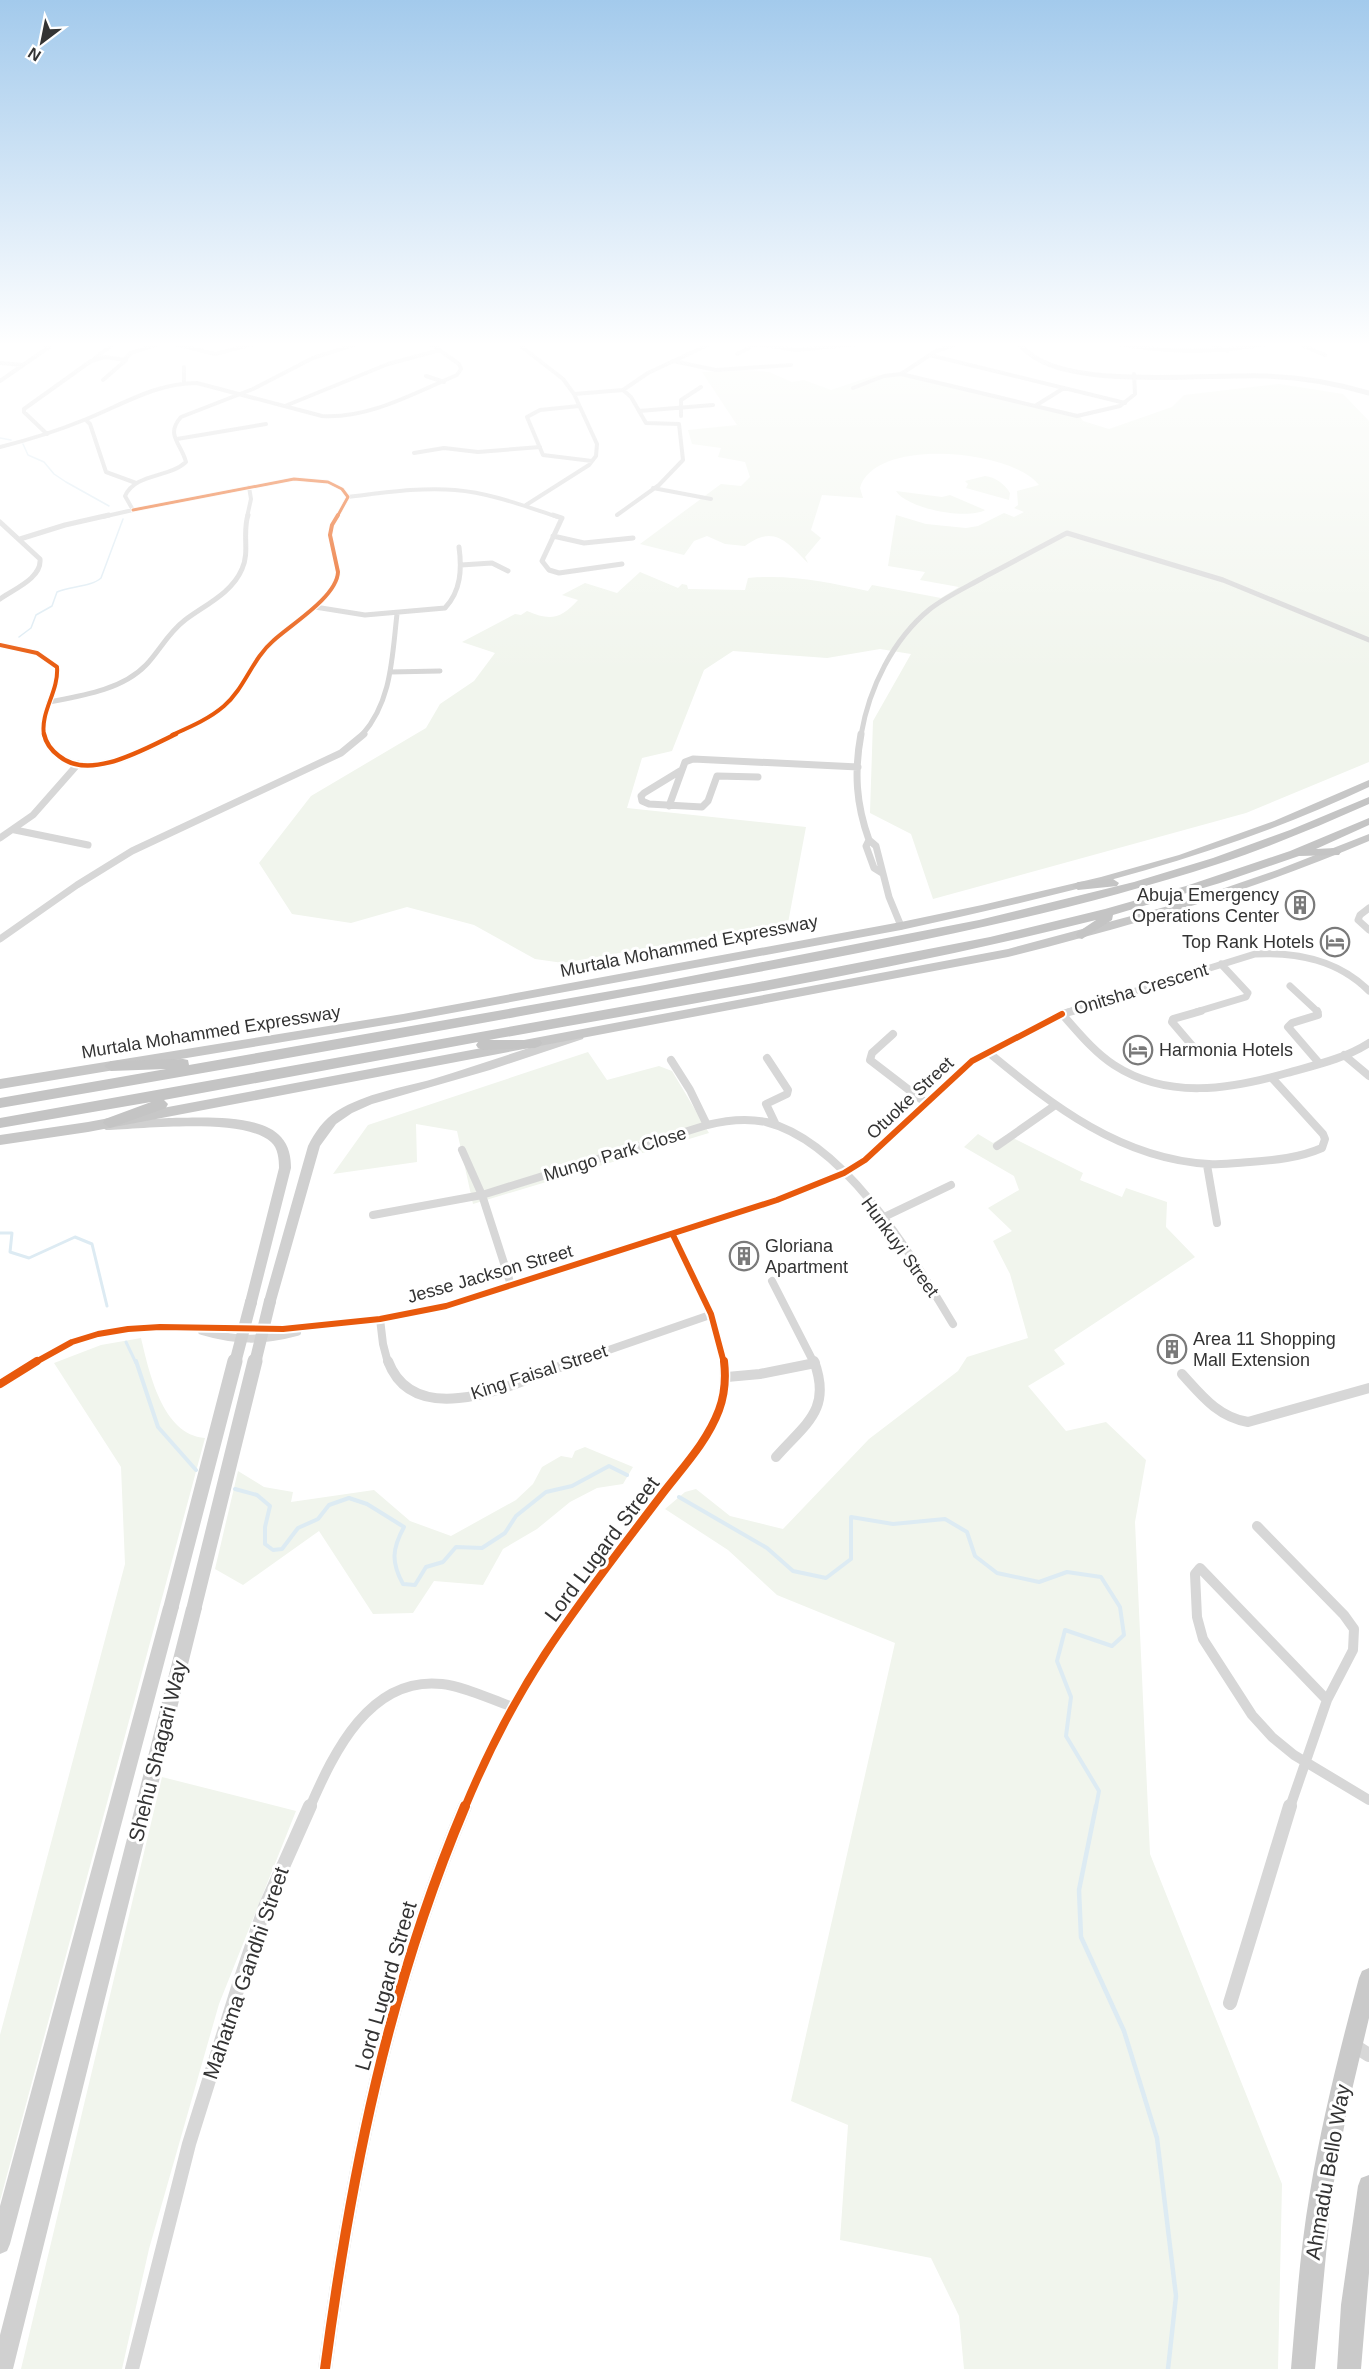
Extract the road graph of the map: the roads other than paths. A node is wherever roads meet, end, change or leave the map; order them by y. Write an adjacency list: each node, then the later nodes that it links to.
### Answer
1 (100, 455): 7 (street)
2 (184, 455): 7 (street)
3 (545, 455): 6 (street)
4 (596, 455): 6 (street)
5 (682, 455): 9 (street)
6 (592, 461): 12 (street)
7 (136, 483): 13 (street)
8 (249, 487): 10 (street); 13 (street); 30 (street)
9 (653, 488): 11 (street); 14 (street)
10 (348, 497): 12 (street); 24 (street)
11 (711, 499)
12 (526, 506): 16 (street)
13 (133, 510): 18 (street)
14 (617, 515)
15 (0, 522): 18 (street)
16 (554, 536): 17 (street); 20 (street)
17 (633, 538)
18 (20, 539): 23 (street)
19 (459, 547): 21 (street)
20 (622, 564)
21 (461, 565): 22 (street); 25 (street)
22 (508, 571)
23 (0, 599)
24 (315, 606): 25 (street); 31 (street)
25 (397, 614): 29 (street)
26 (1369, 640): 32 (street)
27 (0, 645): 30 (street)
28 (440, 671): 29 (street)
29 (390, 672): 52 (street)
30 (49, 702): 31 (street)
31 (78, 764): 39 (street)
32 (858, 767): 33 (street); 49 (street)
33 (681, 771): 37 (street); 37 (street)
34 (758, 777): 37 (street)
35 (1369, 783): 46 (highway, Murtala Mohammed Expressway)
36 (1369, 800): 45 (highway, Murtala Mohammed Expressway)
37 (669, 806)
38 (1369, 821): 44 (highway)
39 (15, 830): 41 (street); 42 (street)
40 (1369, 837): 43 (highway)
41 (0, 838)
42 (88, 844)
43 (1335, 852): 44 (highway); 51 (highway)
44 (1291, 854): 48 (highway)
45 (1152, 880): 46 (highway); 69 (highway, Murtala Mohammed Expressway)
46 (1078, 886): 49 (highway, Murtala Mohammed Expressway)
47 (1369, 908): 50 (street)
48 (1118, 911): 51 (highway); 63 (highway)
49 (901, 926): 71 (highway, Murtala Mohammed Expressway)
50 (1369, 930)
51 (1082, 935): 59 (highway)
52 (0, 939)
53 (1221, 964): 55 (street, Onitsha Crescent); 58 (street, Onitsha Crescent); 64 (street)
54 (1369, 976): 55 (street)
55 (1360, 980): 57 (street, Onitsha Crescent)
56 (1290, 986): 70 (street)
57 (1369, 991)
58 (1062, 1014): 65 (street, Otuoke Street); 73 (street, Onitsha Crescent)
59 (587, 1034): 61 (highway); 117 (main road, Shehu Shagari Way, bridge)
60 (893, 1034): 77 (street)
61 (535, 1043): 63 (highway); 80 (highway)
62 (1369, 1043): 66 (street, Onitsha Crescent)
63 (429, 1047): 75 (highway)
64 (1195, 1049)
65 (988, 1052): 77 (street, Otuoke Street); 78 (street)
66 (1344, 1055): 70 (street, Onitsha Crescent); 72 (street)
67 (767, 1058): 82 (street)
68 (671, 1060): 81 (street)
69 (237, 1063): 71 (highway); 76 (highway, Murtala Mohammed Expressway)
70 (1319, 1063): 73 (street, Onitsha Crescent)
71 (111, 1066): 74 (highway, Murtala Mohammed Expressway)
72 (1369, 1076)
73 (1272, 1078): 87 (street)
74 (0, 1084)
75 (204, 1089): 79 (highway); 80 (highway)
76 (0, 1103)
77 (926, 1103): 88 (street, Otuoke Street)
78 (1054, 1106): 85 (street); 87 (street)
79 (0, 1123)
80 (110, 1123): 83 (highway)
81 (707, 1125): 82 (street, Mungo Park Close); 90 (street, Mungo Park Close)
82 (776, 1125): 88 (street, Mungo Park Close)
83 (88, 1127): 84 (highway); 116 (main road, Shehu Shagari Way, bridge)
84 (0, 1140)
85 (997, 1146)
86 (462, 1150): 90 (street)
87 (1207, 1165): 93 (street)
88 (844, 1173): 92 (street, Hunkuyi Street); 94 (street, Jesse Jackson Street)
89 (951, 1185): 92 (street)
90 (482, 1195): 91 (street, Mungo Park Close); 96 (street)
91 (373, 1215)
92 (882, 1218): 99 (street, Hunkuyi Street)
93 (1217, 1223)
94 (673, 1235): 96 (street, Jesse Jackson Street); 97 (street, Lord Lugard Street)
95 (772, 1281): 100 (street)
96 (511, 1285): 98 (street, Jesse Jackson Street)
97 (710, 1315): 98 (street, King Faisal Street); 102 (street, Lord Lugard Street)
98 (380, 1319): 103 (street, Jesse Jackson Street)
99 (953, 1324)
100 (815, 1363): 102 (street); 105 (street)
101 (1182, 1374): 104 (street)
102 (727, 1377): 108 (street, Lord Lugard Street)
103 (0, 1384)
104 (1369, 1388)
105 (776, 1457)
106 (1257, 1526): 107 (street)
107 (1326, 1700): 109 (street); 109 (street)
108 (513, 1707): 118 (street, Mahatma Gandhi Street); 119 (street, Lord Lugard Street)
109 (1304, 1761): 110 (street); 112 (street)
110 (1369, 1800)
111 (1369, 1978): 113 (main road, Ahmadu Bello Way)
112 (1230, 2003)
113 (1364, 2021): 114 (main road, Ahmadu Bello Way)
114 (1361, 2050): 120 (main road, Ahmadu Bello Way)
115 (1369, 2186): 121 (main road)
116 (0, 2244)
117 (2, 2369)
118 (132, 2369)
119 (325, 2369)
120 (1303, 2369)
121 (1349, 2369)

